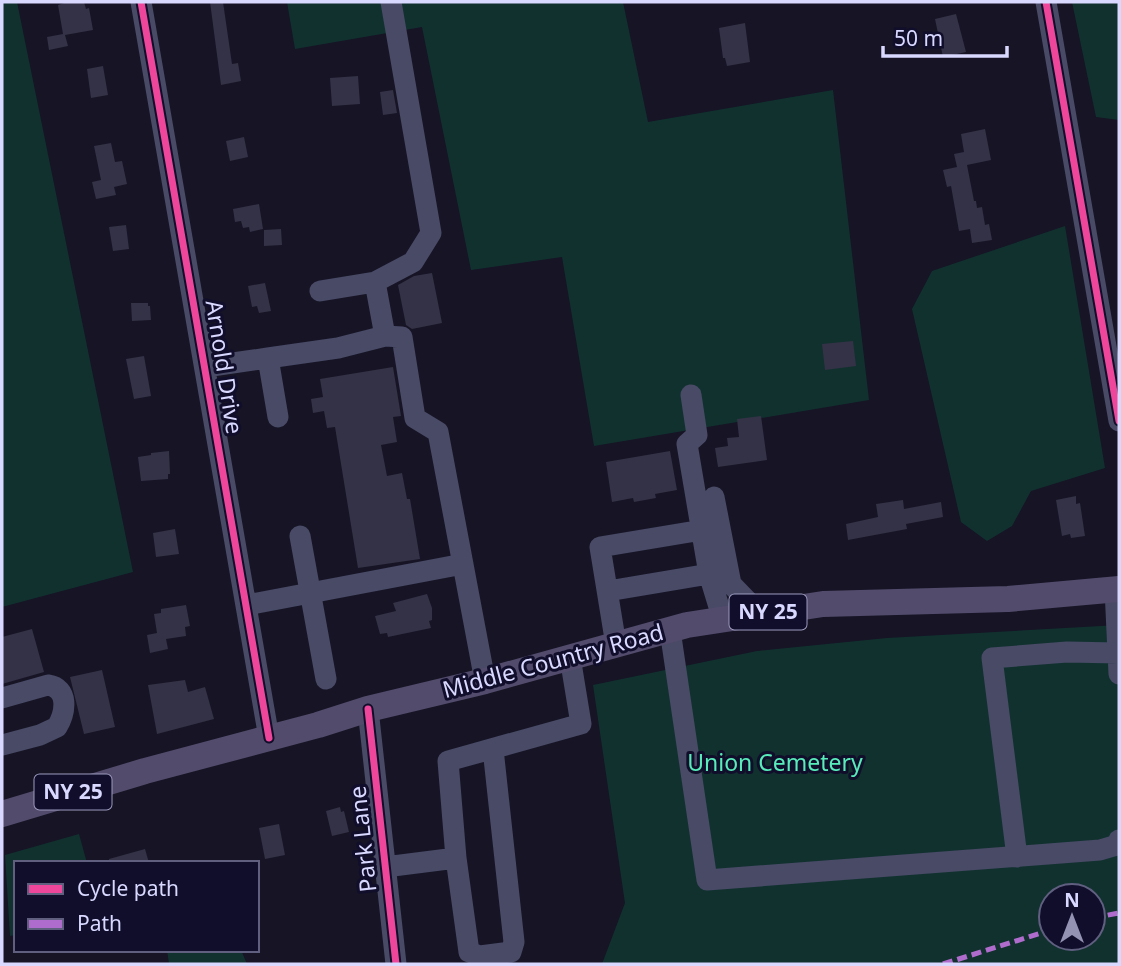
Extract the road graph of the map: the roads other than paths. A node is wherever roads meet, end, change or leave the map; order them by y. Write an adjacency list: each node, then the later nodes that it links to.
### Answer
1 (141, 2): 8 (street, Arnold Drive)
2 (391, 2): 4 (street)
3 (1046, 2): 11 (street)
4 (375, 282): 5 (street); 6 (street)
5 (320, 290)
6 (385, 336): 7 (street); 15 (street)
7 (268, 358): 8 (street); 10 (street)
8 (205, 367): 20 (street, Arnold Drive)
9 (691, 395): 13 (street)
10 (278, 417)
11 (1119, 421)
12 (714, 497): 21 (street)
13 (702, 530): 16 (street); 18 (street)
14 (300, 536): 19 (street)
15 (463, 564): 19 (street); 28 (street)
16 (709, 574): 18 (street); 22 (street)
17 (1117, 589): 21 (main road, Middle Country Road / NY 25); 26 (street)
18 (608, 591): 24 (street)
19 (311, 593): 20 (street); 27 (street)
20 (247, 605): 31 (street, Arnold Drive)
21 (760, 614): 22 (main road, Middle Country Road / NY 25)
22 (723, 620): 23 (main road, Middle Country Road / NY 25)
23 (670, 630): 24 (main road, Middle Country Road / NY 25); 36 (street)
24 (616, 645): 25 (main road, Middle Country Road / NY 25)
25 (570, 657): 28 (main road, Middle Country Road / NY 25); 33 (street)
26 (1119, 663): 36 (street)
27 (326, 679)
28 (485, 681): 30 (main road, Middle Country Road / NY 25)
29 (2, 698): 32 (street)
30 (368, 709): 31 (main road, Middle Country Road / NY 25); 38 (street, Park Lane)
31 (270, 738): 34 (main road, Middle Country Road / NY 25)
32 (2, 745)
33 (493, 749): 37 (street); 37 (street)
34 (2, 814)
35 (1119, 840): 36 (street)
36 (1017, 857)
37 (456, 858): 38 (street)
38 (385, 867): 39 (street, Park Lane)
39 (396, 964)

